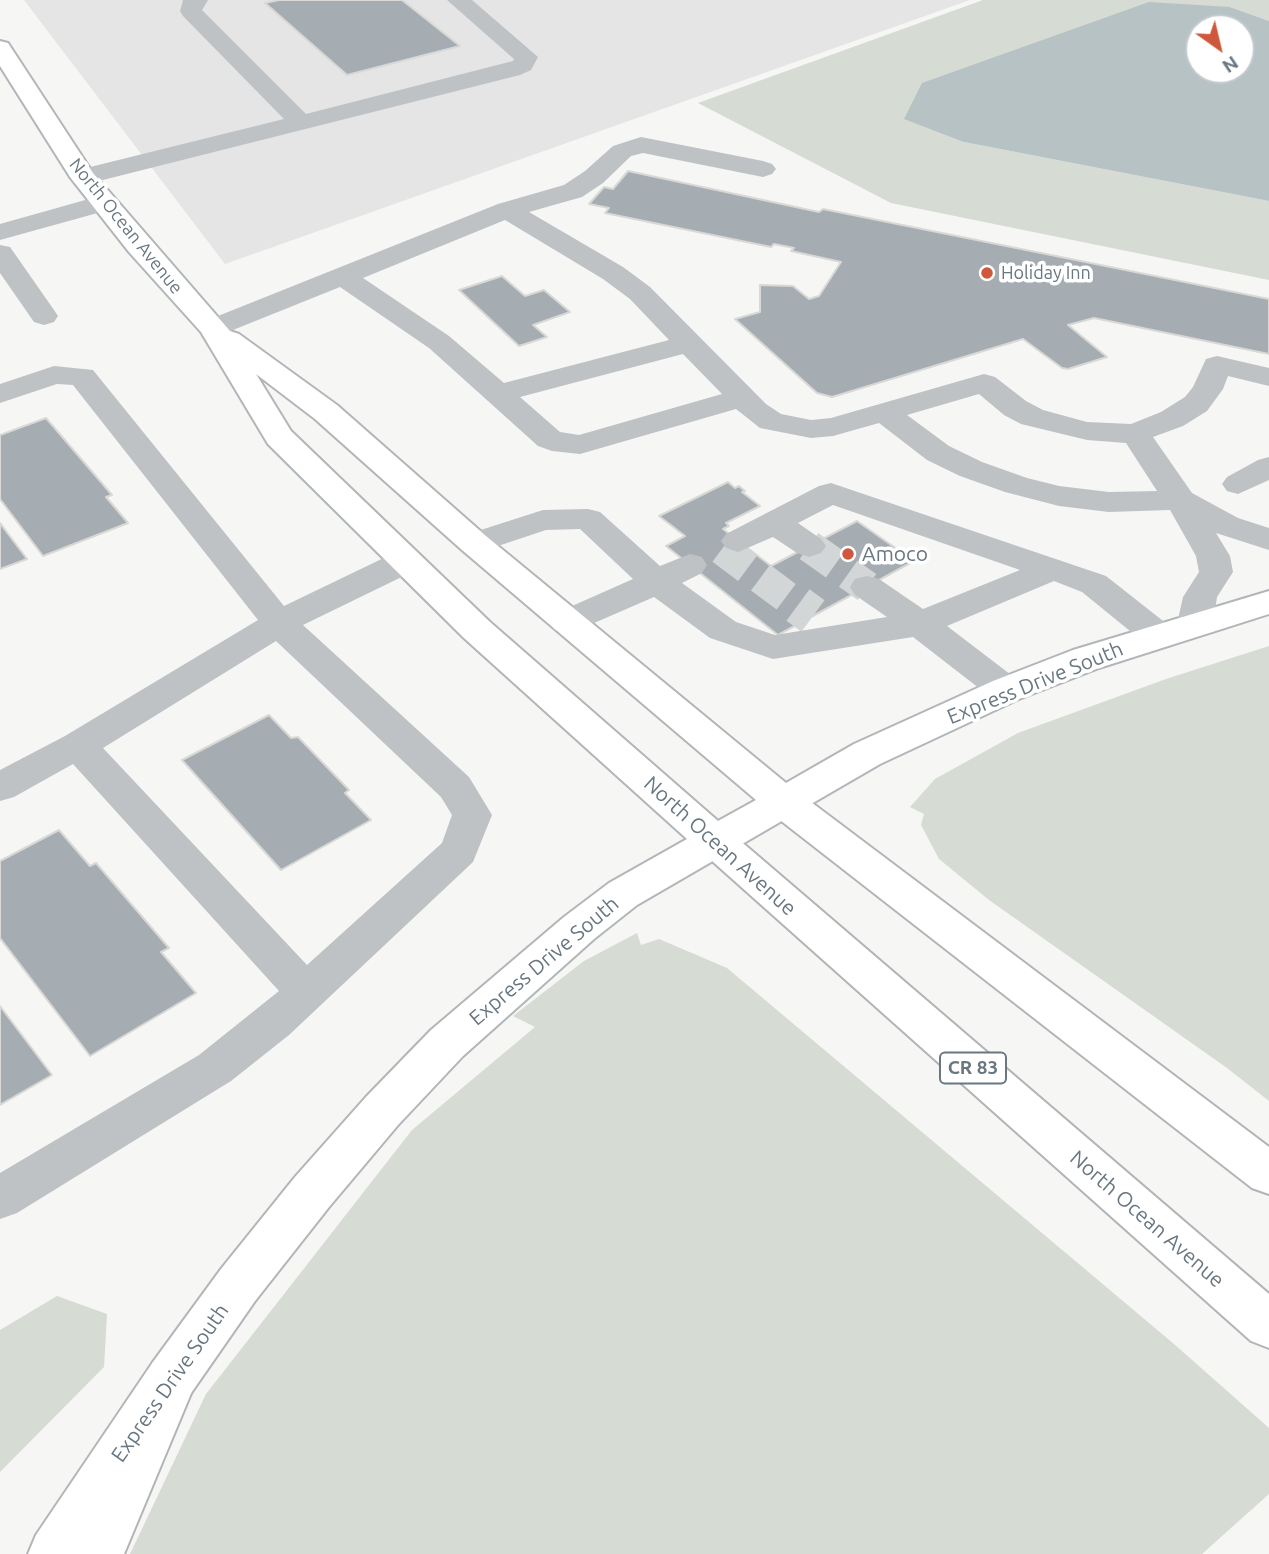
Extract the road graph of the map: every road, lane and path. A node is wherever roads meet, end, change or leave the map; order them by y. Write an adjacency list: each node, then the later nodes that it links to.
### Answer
1 (197, 0): 4 (lane)
2 (458, 0): 4 (lane)
3 (0, 48): 6 (main road, North Ocean Avenue / CR 83)
4 (301, 123): 6 (lane)
5 (763, 169): 8 (lane)
6 (83, 177): 7 (main road, North Ocean Avenue / CR 83)
7 (103, 203): 9 (lane); 13 (main road, North Ocean Avenue / CR 83)
8 (507, 210): 11 (lane); 14 (lane)
9 (0, 232)
10 (0, 253): 12 (lane)
11 (344, 277): 13 (lane); 17 (lane)
12 (44, 316)
13 (213, 328): 27 (main road, North Ocean Avenue / CR 83); 29 (main road, North Ocean Avenue / CR 83)
14 (690, 343): 17 (lane); 18 (lane)
15 (1269, 377): 20 (lane)
16 (0, 394): 37 (lane)
17 (498, 394): 18 (lane)
18 (742, 398): 19 (lane)
19 (886, 413): 20 (lane); 23 (lane)
20 (1135, 433): 23 (lane)
21 (1269, 467): 22 (lane)
22 (1238, 484)
23 (1180, 500): 25 (lane); 39 (lane)
24 (774, 522): 26 (lane); 28 (lane); 31 (lane)
25 (1269, 539)
26 (738, 541)
27 (474, 543): 32 (lane); 36 (main road, North Ocean Avenue / CR 83)
28 (809, 546)
29 (404, 562): 37 (lane); 46 (main road, North Ocean Avenue / CR 83)
30 (690, 565): 32 (lane)
31 (1053, 569): 38 (lane); 40 (lane)
32 (657, 582): 36 (lane); 41 (lane)
33 (867, 587): 38 (lane)
34 (1269, 602): 39 (main road, Express Drive South)
35 (813, 616): 41 (lane)
36 (566, 622): 45 (main road, North Ocean Avenue / CR 83)
37 (279, 623): 43 (lane); 47 (lane)
38 (920, 624): 41 (lane); 42 (lane)
39 (1195, 624): 40 (main road, Express Drive South)
40 (1159, 636): 42 (main road, Express Drive South)
41 (843, 638)
42 (1006, 690): 45 (main road, Express Drive South)
43 (78, 745): 44 (lane); 47 (lane)
44 (5, 776)
45 (785, 803): 46 (main road, Express Drive South); 48 (main road, North Ocean Avenue / CR 83)
46 (716, 842): 50 (main road, North Ocean Avenue / CR 83); 51 (main road, Express Drive South)
47 (306, 992): 49 (lane)
48 (1269, 1174)
49 (0, 1198)
50 (1269, 1325)
51 (171, 1378): 52 (main road, Express Drive South); 53 (main road)
52 (55, 1554)
53 (97, 1554)

